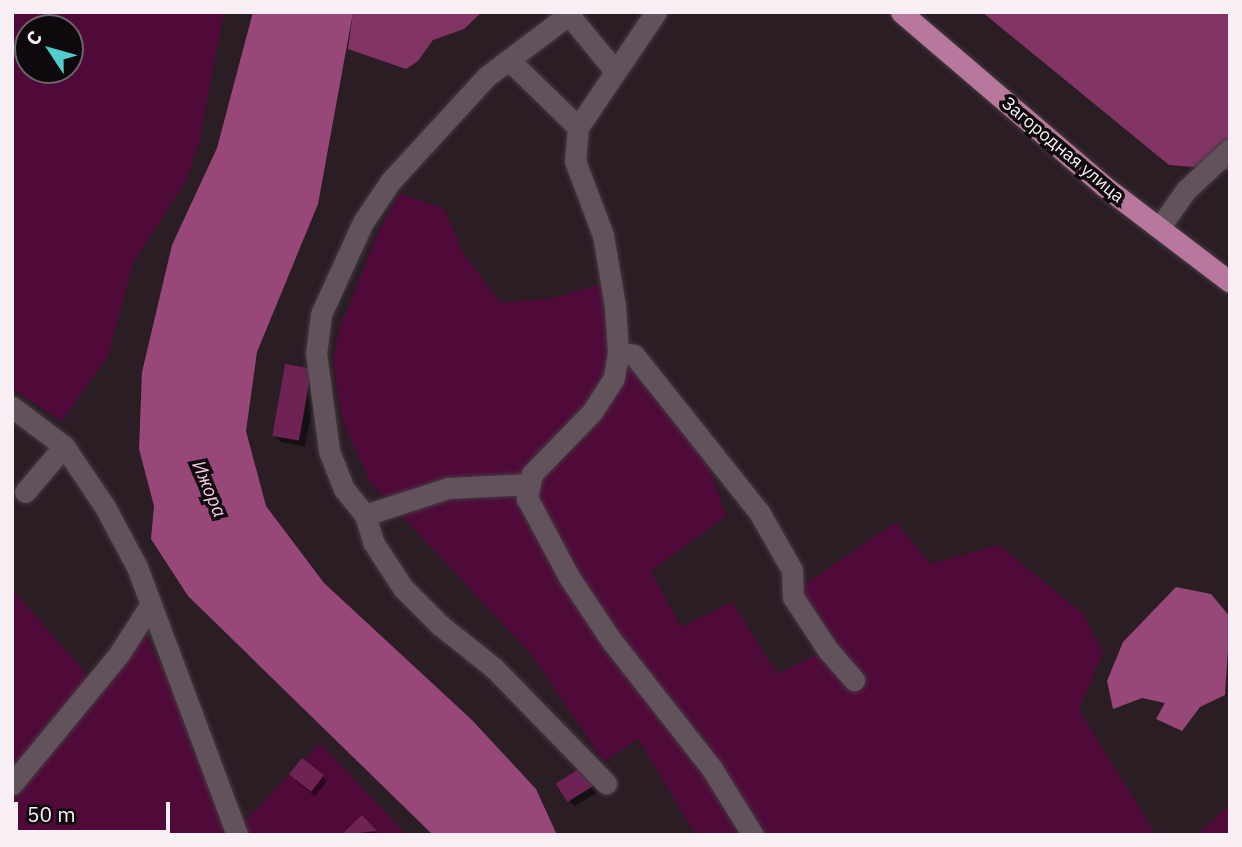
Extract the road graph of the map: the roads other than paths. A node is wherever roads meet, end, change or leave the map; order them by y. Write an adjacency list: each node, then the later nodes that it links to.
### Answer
1 (656, 12): 5 (street)
2 (901, 12): 8 (main road, Загородная улица)
3 (571, 14): 4 (street); 5 (street)
4 (509, 60): 6 (street); 15 (street)
5 (615, 71): 6 (street)
6 (578, 127): 10 (street)
7 (1230, 149): 8 (street)
8 (1159, 228): 9 (main road, Загородная улица)
9 (1230, 282)
10 (618, 352): 13 (street); 17 (street)
11 (12, 407): 12 (street)
12 (64, 446): 14 (street); 16 (street)
13 (530, 484): 15 (street); 21 (street)
14 (25, 492)
15 (365, 515): 18 (street)
16 (151, 604): 19 (street); 20 (street)
17 (854, 680)
18 (606, 783)
19 (12, 784)
20 (237, 835)
21 (753, 835)

